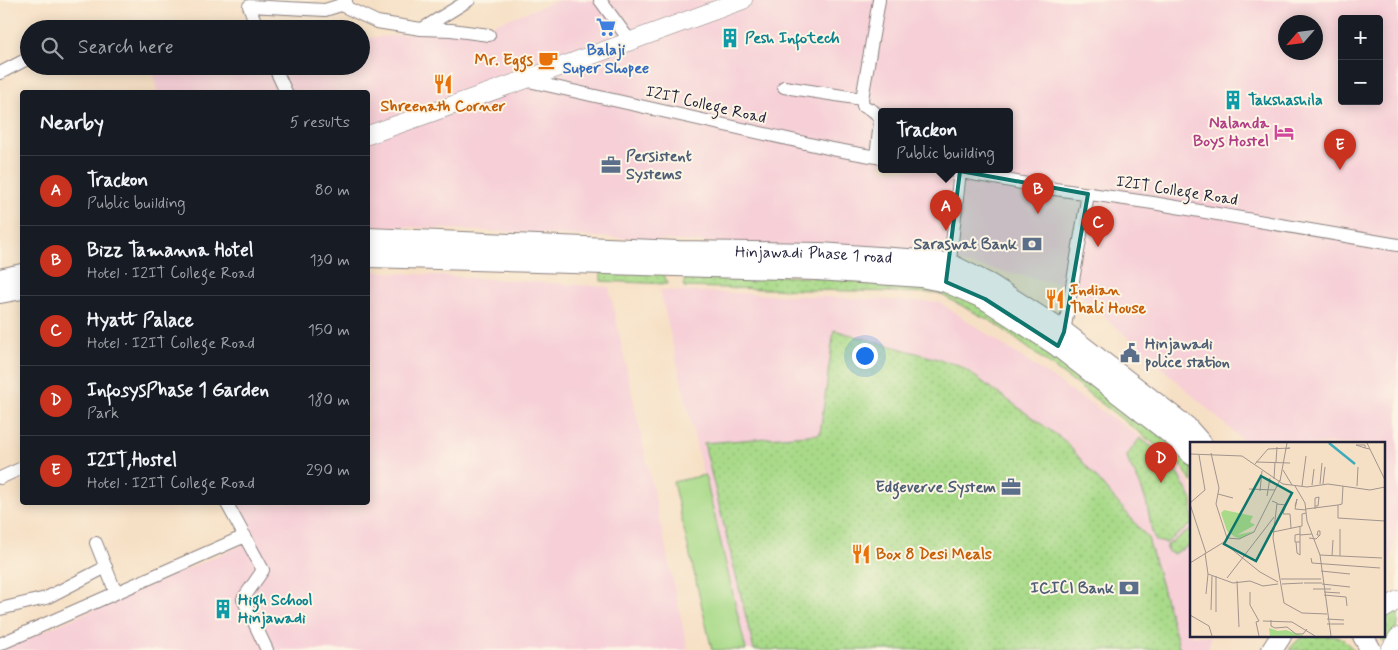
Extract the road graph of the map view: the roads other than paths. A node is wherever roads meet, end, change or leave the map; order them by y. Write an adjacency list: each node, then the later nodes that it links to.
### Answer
1 (469, 0): 8 (street)
2 (600, 0): 10 (street)
3 (743, 0): 10 (street)
4 (879, 0): 17 (street)
5 (247, 3): 6 (street); 7 (street)
6 (344, 3): 8 (street)
7 (254, 20)
8 (421, 29): 9 (street)
9 (489, 35)
10 (630, 41): 14 (street)
11 (20, 63): 12 (street)
12 (0, 73)
13 (278, 75): 16 (street)
14 (524, 80): 19 (street); 20 (street, I2IT College Road)
15 (784, 87): 17 (street)
16 (285, 90)
17 (862, 99): 18 (street)
18 (878, 117)
19 (370, 134)
20 (878, 157)
21 (956, 173): 27 (street)
22 (972, 173): 23 (street, I2IT College Road)
23 (1088, 194): 25 (street, I2IT College Road); 32 (street)
24 (370, 238): 27 (main road, Hinjawadi Phase 1 road)
25 (1398, 245)
26 (370, 257): 27 (main road, Hinjawadi Phase 1 road)
27 (948, 273): 32 (main road, Hinjawadi Phase 1 road)
28 (20, 274): 29 (main road)
29 (0, 279)
30 (20, 289): 31 (main road)
31 (0, 293)
32 (1061, 339): 33 (main road, Hinjawadi Phase 1 road); 34 (main road, Hinjawadi Phase 1 road)
33 (1200, 442)
34 (1190, 453)
35 (20, 469): 36 (street)
36 (0, 478)
37 (228, 505): 38 (street)
38 (244, 536): 41 (street); 49 (street)
39 (96, 543): 40 (street)
40 (106, 568): 41 (street); 44 (street)
41 (116, 593): 48 (street)
42 (1398, 600): 43 (street)
43 (1386, 608)
44 (0, 609)
45 (1280, 638): 50 (main road)
46 (1364, 638): 51 (main road)
47 (1398, 638): 52 (street)
48 (0, 644)
49 (267, 650)
50 (1272, 650)
51 (1371, 650)
52 (1390, 650)

